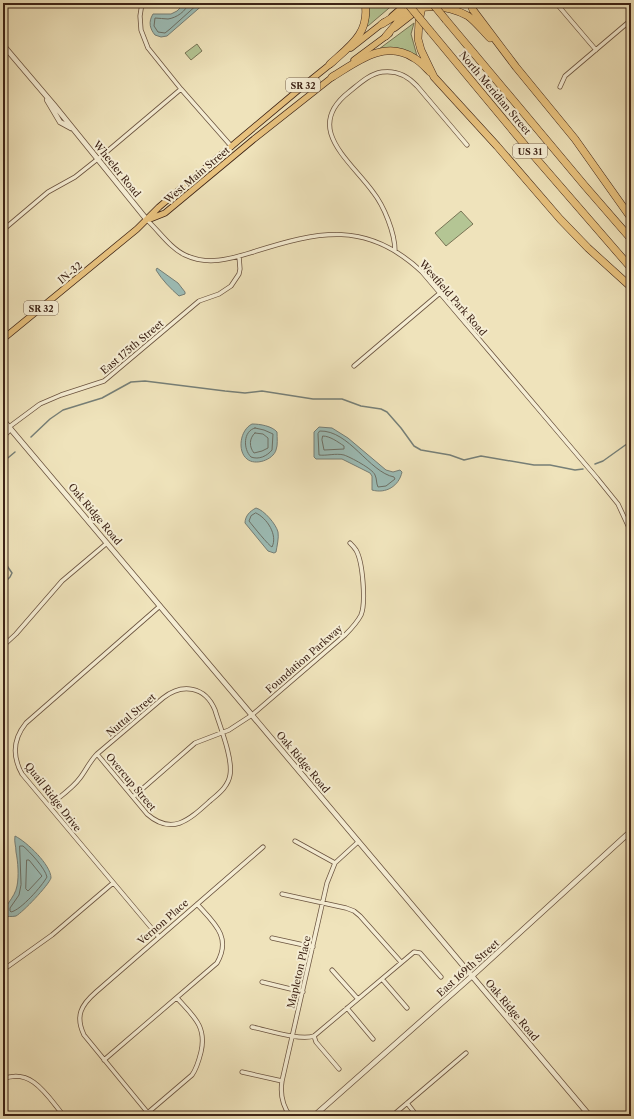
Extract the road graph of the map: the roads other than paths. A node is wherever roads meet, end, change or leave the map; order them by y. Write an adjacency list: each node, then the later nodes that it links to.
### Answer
1 (142, 3): 18 (street)
2 (365, 3): 14 (highway)
3 (432, 3): 25 (highway, North Meridian Street / US 31, bridge)
4 (470, 3): 13 (highway)
5 (556, 3): 12 (street)
6 (410, 4): 7 (highway); 9 (highway); 10 (highway); 28 (highway, North Meridian Street / US 31, bridge)
7 (423, 5): 10 (main road, West Main Street / SR 32); 13 (highway); 15 (highway)
8 (631, 20): 12 (street)
9 (382, 24): 14 (main road, West Main Street / SR 32)
10 (386, 36): 16 (main road, West Main Street / SR 32)
11 (3, 45): 21 (street, Wheeler Road)
12 (596, 50): 17 (street)
13 (503, 51): 22 (highway)
14 (330, 64): 20 (main road, West Main Street / SR 32)
15 (434, 77): 16 (highway); 29 (highway)
16 (332, 78): 23 (main road, West Main Street / SR 32)
17 (560, 87)
18 (181, 89): 20 (street); 21 (street)
19 (467, 145): 26 (street)
20 (232, 147): 23 (main road, West Main Street / SR 32)
21 (97, 160): 23 (street, Wheeler Road); 24 (street)
22 (631, 218)
23 (147, 220): 27 (street, Westfield Park Road); 31 (main road, IN-32 / SR 32)
24 (3, 230)
25 (631, 239)
26 (395, 251): 27 (street, Westfield Park Road); 30 (street, Westfield Park Road)
27 (239, 256): 34 (street, East 175th Street)
28 (631, 268)
29 (631, 287)
30 (440, 293): 32 (street); 36 (street, Westfield Park Road)
31 (3, 339)
32 (354, 366)
33 (3, 420): 34 (street, Oak Ridge Road)
34 (10, 428): 35 (street, East 175th Street); 37 (street, Oak Ridge Road)
35 (3, 437)
36 (631, 532)
37 (107, 542): 39 (street, Oak Ridge Road); 40 (street)
38 (350, 543): 41 (street, Foundation Parkway)
39 (160, 606): 41 (street, Oak Ridge Road); 45 (street, Quail Ridge Drive)
40 (3, 646)
41 (252, 715): 42 (street, Foundation Parkway); 48 (street, Oak Ridge Road)
42 (222, 733): 43 (street, Nuttal Street); 44 (street, Foundation Parkway); 44 (street, Overcup Street)
43 (97, 754): 44 (street, Overcup Street); 45 (street, Nuttal Street)
44 (133, 797)
45 (49, 806): 51 (street, Quail Ridge Drive)
46 (631, 830): 62 (street, East 169th Street)
47 (295, 841): 50 (street)
48 (358, 842): 50 (street, Mapleton Place); 62 (street, Oak Ridge Road)
49 (263, 847): 54 (street, Vernon Place)
50 (335, 864): 53 (street, Mapleton Place)
51 (113, 883): 55 (street, Quail Ridge Drive); 59 (street)
52 (282, 894): 53 (street)
53 (323, 903): 57 (street, Mapleton Place); 58 (street)
54 (197, 904): 55 (street, Vernon Place); 66 (street)
55 (159, 937): 75 (street, Vernon Place)
56 (272, 938): 57 (street)
57 (313, 947): 65 (street, Mapleton Place)
58 (400, 962): 61 (street); 63 (street)
59 (3, 970)
60 (332, 970): 67 (street)
61 (441, 977)
62 (471, 977): 87 (street, East 169th Street); 90 (street, Oak Ridge Road)
63 (382, 979): 67 (street); 69 (street)
64 (262, 982): 65 (street)
65 (302, 992): 71 (street, Mapleton Place)
66 (177, 998): 75 (street); 82 (street)
67 (358, 999): 68 (street)
68 (347, 1008): 72 (street); 73 (street)
69 (407, 1008)
70 (252, 1027): 71 (street)
71 (293, 1036): 72 (street); 79 (street, Mapleton Place)
72 (314, 1036): 76 (street)
73 (373, 1039)
74 (466, 1053): 80 (street)
75 (104, 1060): 82 (street)
76 (339, 1068)
77 (242, 1072): 79 (street)
78 (3, 1079): 81 (street)
79 (282, 1081): 86 (street, Mapleton Place)
80 (407, 1103): 88 (street); 89 (street)
81 (61, 1112): 83 (street); 84 (street)
82 (148, 1113): 85 (street)
83 (56, 1116)
84 (64, 1116)
85 (144, 1116)
86 (290, 1116)
87 (314, 1116)
88 (392, 1116)
89 (417, 1116)
90 (590, 1116)

